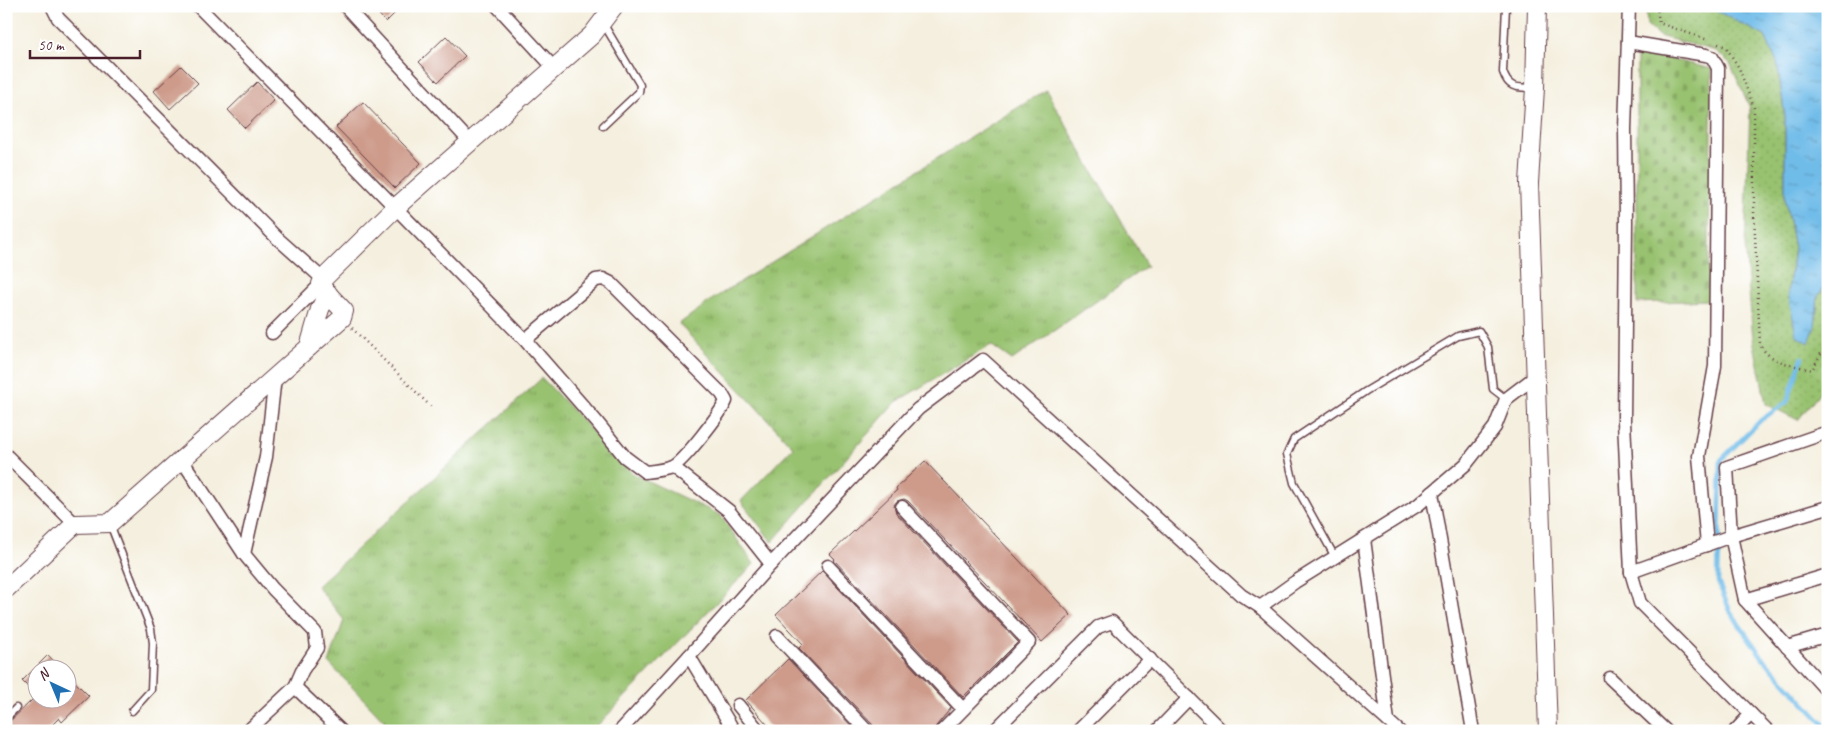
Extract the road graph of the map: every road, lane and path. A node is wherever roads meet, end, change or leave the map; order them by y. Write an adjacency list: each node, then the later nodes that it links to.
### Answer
1 (52, 6): 19 (street)
2 (198, 6): 18 (street)
3 (345, 6): 17 (street)
4 (497, 6): 14 (street)
5 (614, 6): 10 (street)
6 (1506, 6): 15 (lane)
7 (1537, 6): 15 (street)
8 (1629, 6): 12 (street)
9 (1657, 6): 11 (path)
10 (602, 22): 14 (street); 16 (lane)
11 (1709, 41)
12 (1628, 42): 40 (street); 45 (street)
13 (1718, 44): 23 (path)
14 (554, 68): 17 (street)
15 (1535, 88): 26 (street)
16 (603, 126)
17 (470, 142): 18 (street)
18 (395, 208): 19 (street); 22 (street)
19 (324, 285): 20 (street); 21 (street); 24 (street)
20 (342, 318): 24 (street); 28 (path)
21 (272, 333)
22 (525, 340): 32 (street); 32 (street)
23 (1828, 341)
24 (309, 348): 25 (street)
25 (275, 377): 31 (street); 41 (street)
26 (1535, 377): 27 (street); 79 (street)
27 (1506, 399): 33 (street); 42 (lane)
28 (433, 408)
29 (1828, 432): 38 (street)
30 (6, 455): 37 (street)
31 (182, 460): 36 (street); 41 (street)
32 (674, 467): 43 (street)
33 (1432, 493): 39 (street); 78 (street)
34 (902, 507): 61 (street)
35 (1828, 507): 38 (street)
36 (110, 523): 37 (street); 62 (lane)
37 (75, 524): 47 (street)
38 (1731, 536): 40 (street); 48 (street)
39 (1364, 539): 42 (street); 65 (street)
40 (1707, 545): 45 (street)
41 (244, 554): 56 (street)
42 (1335, 557): 49 (street)
43 (771, 564): 49 (street); 53 (street)
44 (828, 566): 61 (street)
45 (1631, 572): 63 (street)
46 (1828, 576): 48 (street)
47 (6, 589)
48 (1745, 600): 52 (street)
49 (1260, 607): 65 (street)
50 (1828, 635): 52 (street)
51 (777, 636): 71 (street)
52 (1787, 647): 57 (street)
53 (689, 656): 68 (street); 69 (street)
54 (1150, 659): 58 (street); 73 (street); 74 (street)
55 (1610, 678): 80 (street)
56 (295, 687): 66 (street); 67 (street)
57 (1828, 692)
58 (1189, 698): 75 (street); 76 (street)
59 (738, 705): 70 (street)
60 (16, 708): 64 (lane)
61 (963, 709): 72 (street)
62 (132, 711)
63 (1751, 714): 81 (street); 82 (street)
64 (6, 718)
65 (1388, 721): 77 (street)
66 (333, 728)
67 (248, 731)
68 (620, 731)
69 (734, 731)
70 (759, 731)
71 (867, 731)
72 (942, 731)
73 (994, 731)
74 (1078, 731)
75 (1157, 731)
76 (1222, 731)
77 (1399, 731)
78 (1473, 731)
79 (1548, 731)
80 (1666, 731)
81 (1735, 731)
82 (1768, 731)

